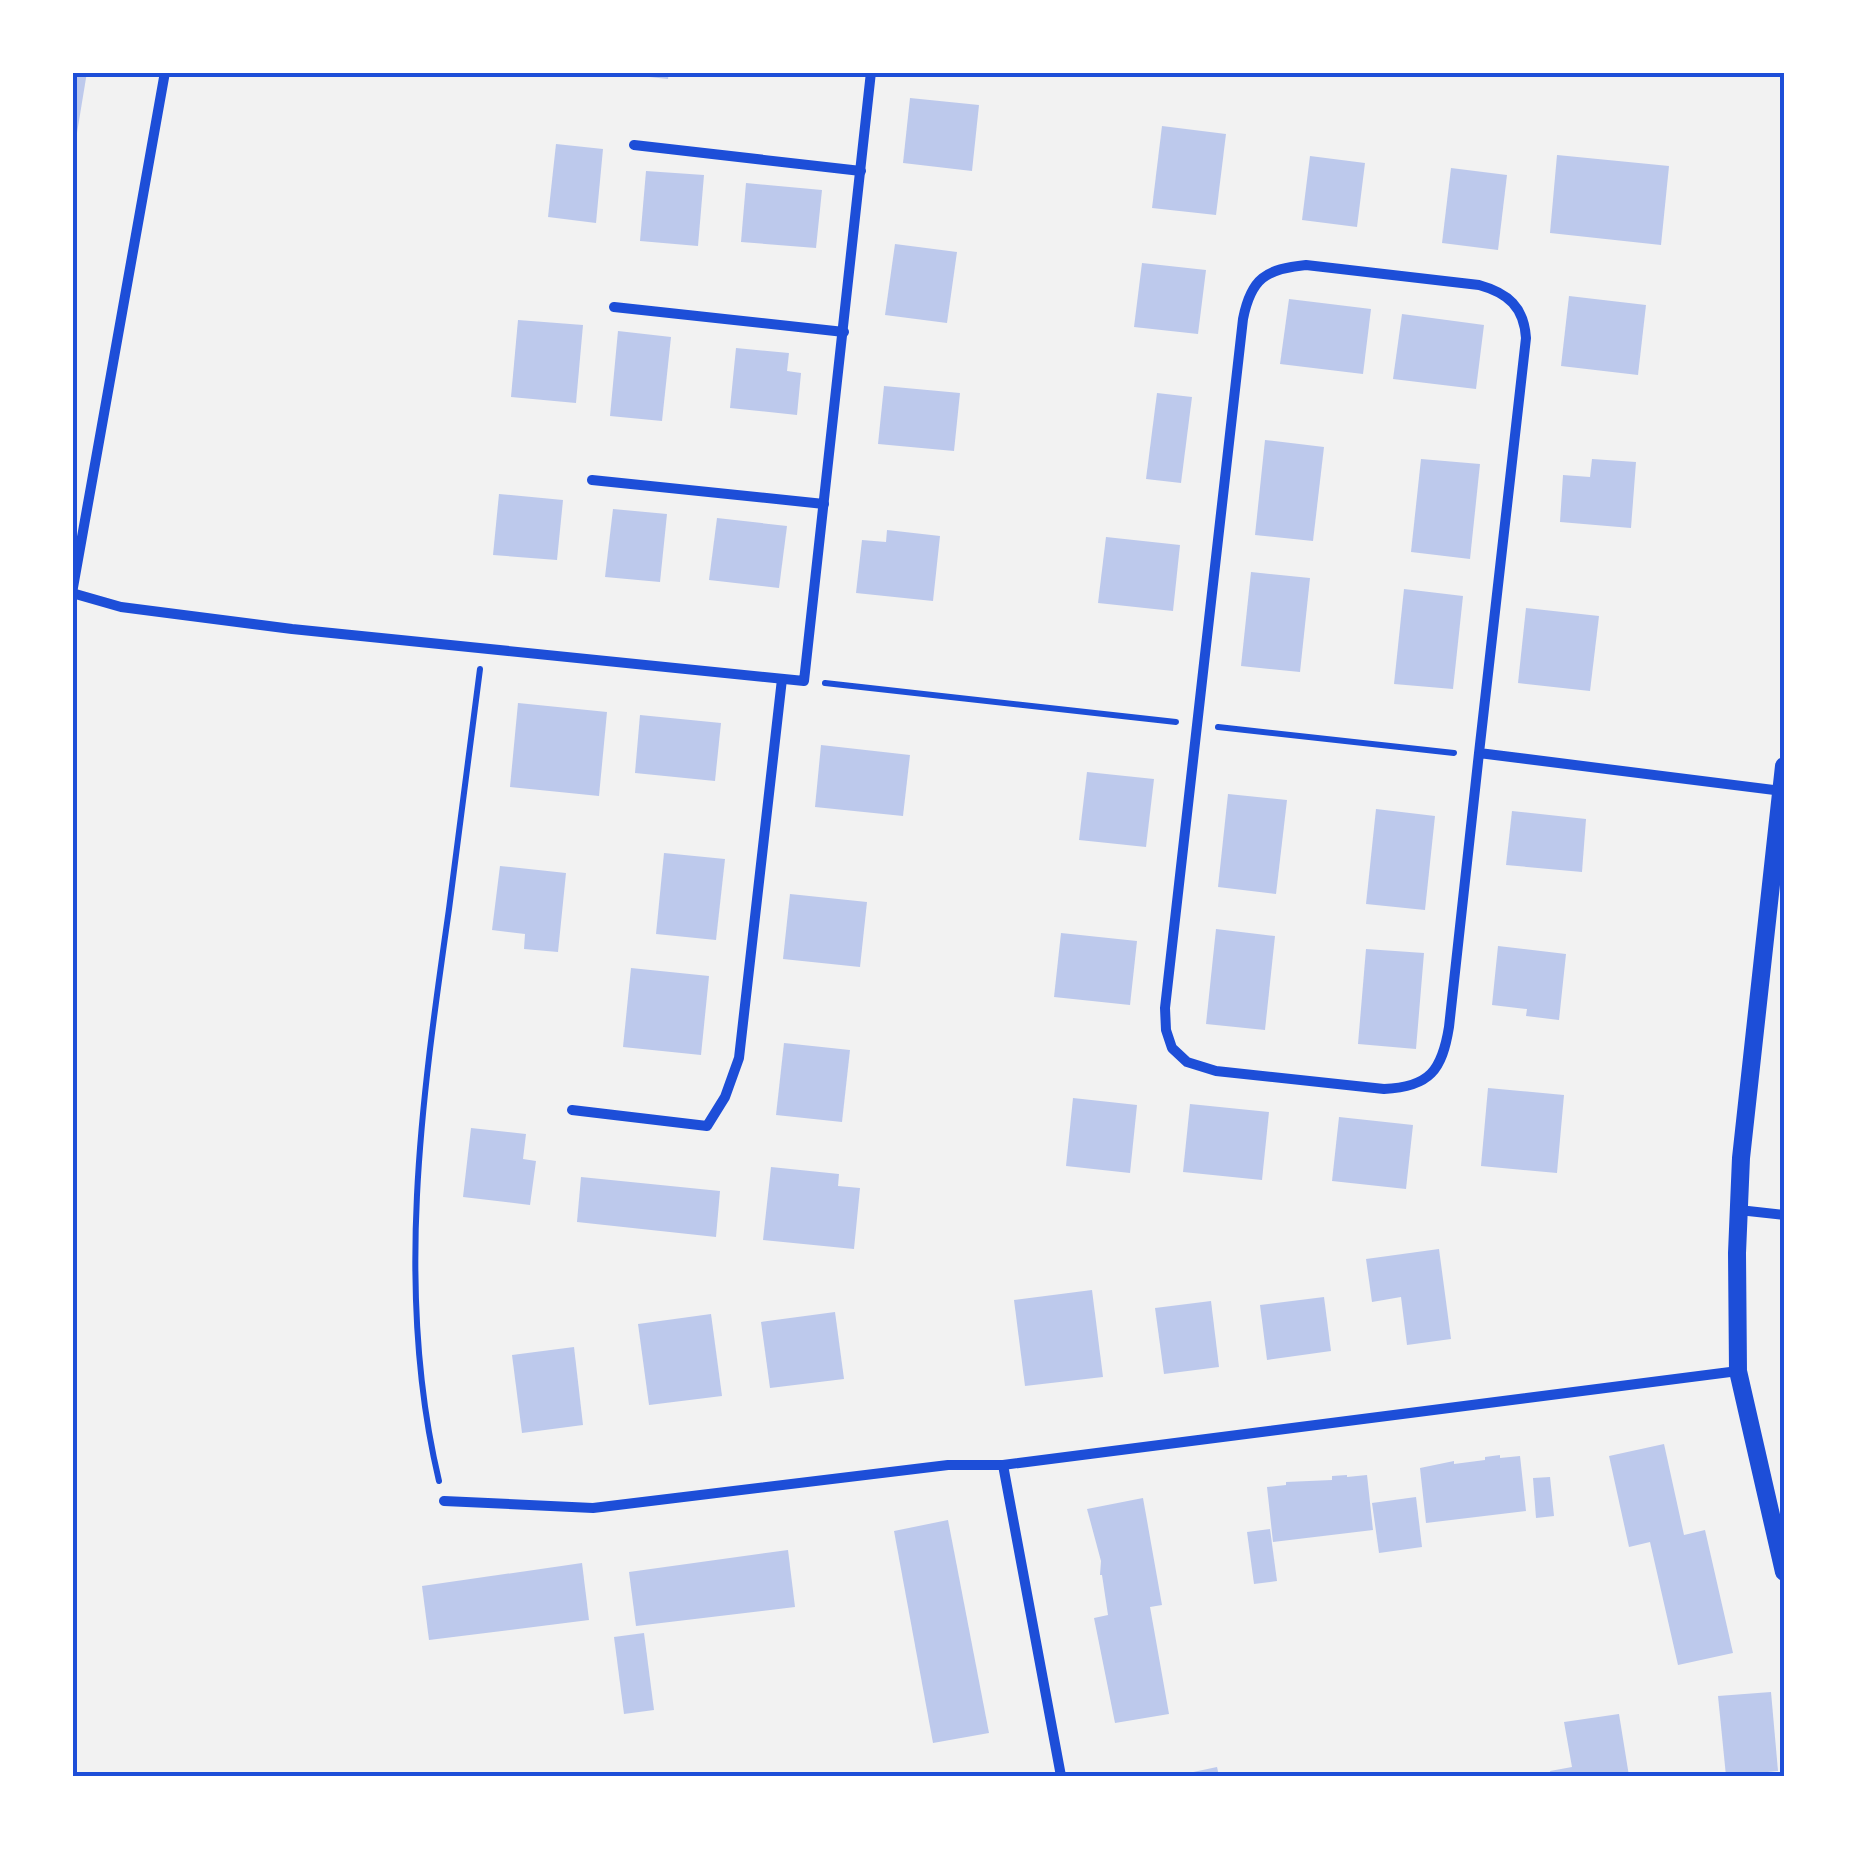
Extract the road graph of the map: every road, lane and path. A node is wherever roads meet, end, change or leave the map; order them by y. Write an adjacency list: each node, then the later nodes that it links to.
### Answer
1 (165, 72): 9 (street)
2 (871, 72): 4 (street)
3 (634, 145): 4 (street)
4 (861, 170): 6 (street)
5 (614, 307): 6 (street)
6 (844, 332): 8 (street)
7 (592, 480): 8 (street)
8 (824, 504): 12 (street)
9 (72, 593): 10 (street)
10 (482, 648): 11 (street); 22 (path)
11 (782, 679): 12 (street); 17 (street)
12 (804, 681): 13 (path)
13 (1197, 724): 14 (path); 14 (street); 14 (street)
14 (1480, 753): 16 (street)
15 (1784, 766): 16 (street)
16 (1782, 791): 18 (street)
17 (572, 1110)
18 (1740, 1210): 19 (street); 20 (street)
19 (1784, 1214)
20 (1738, 1372): 21 (street); 23 (street)
21 (1002, 1465): 22 (street); 24 (street)
22 (444, 1501)
23 (1784, 1572)
24 (1061, 1776)

